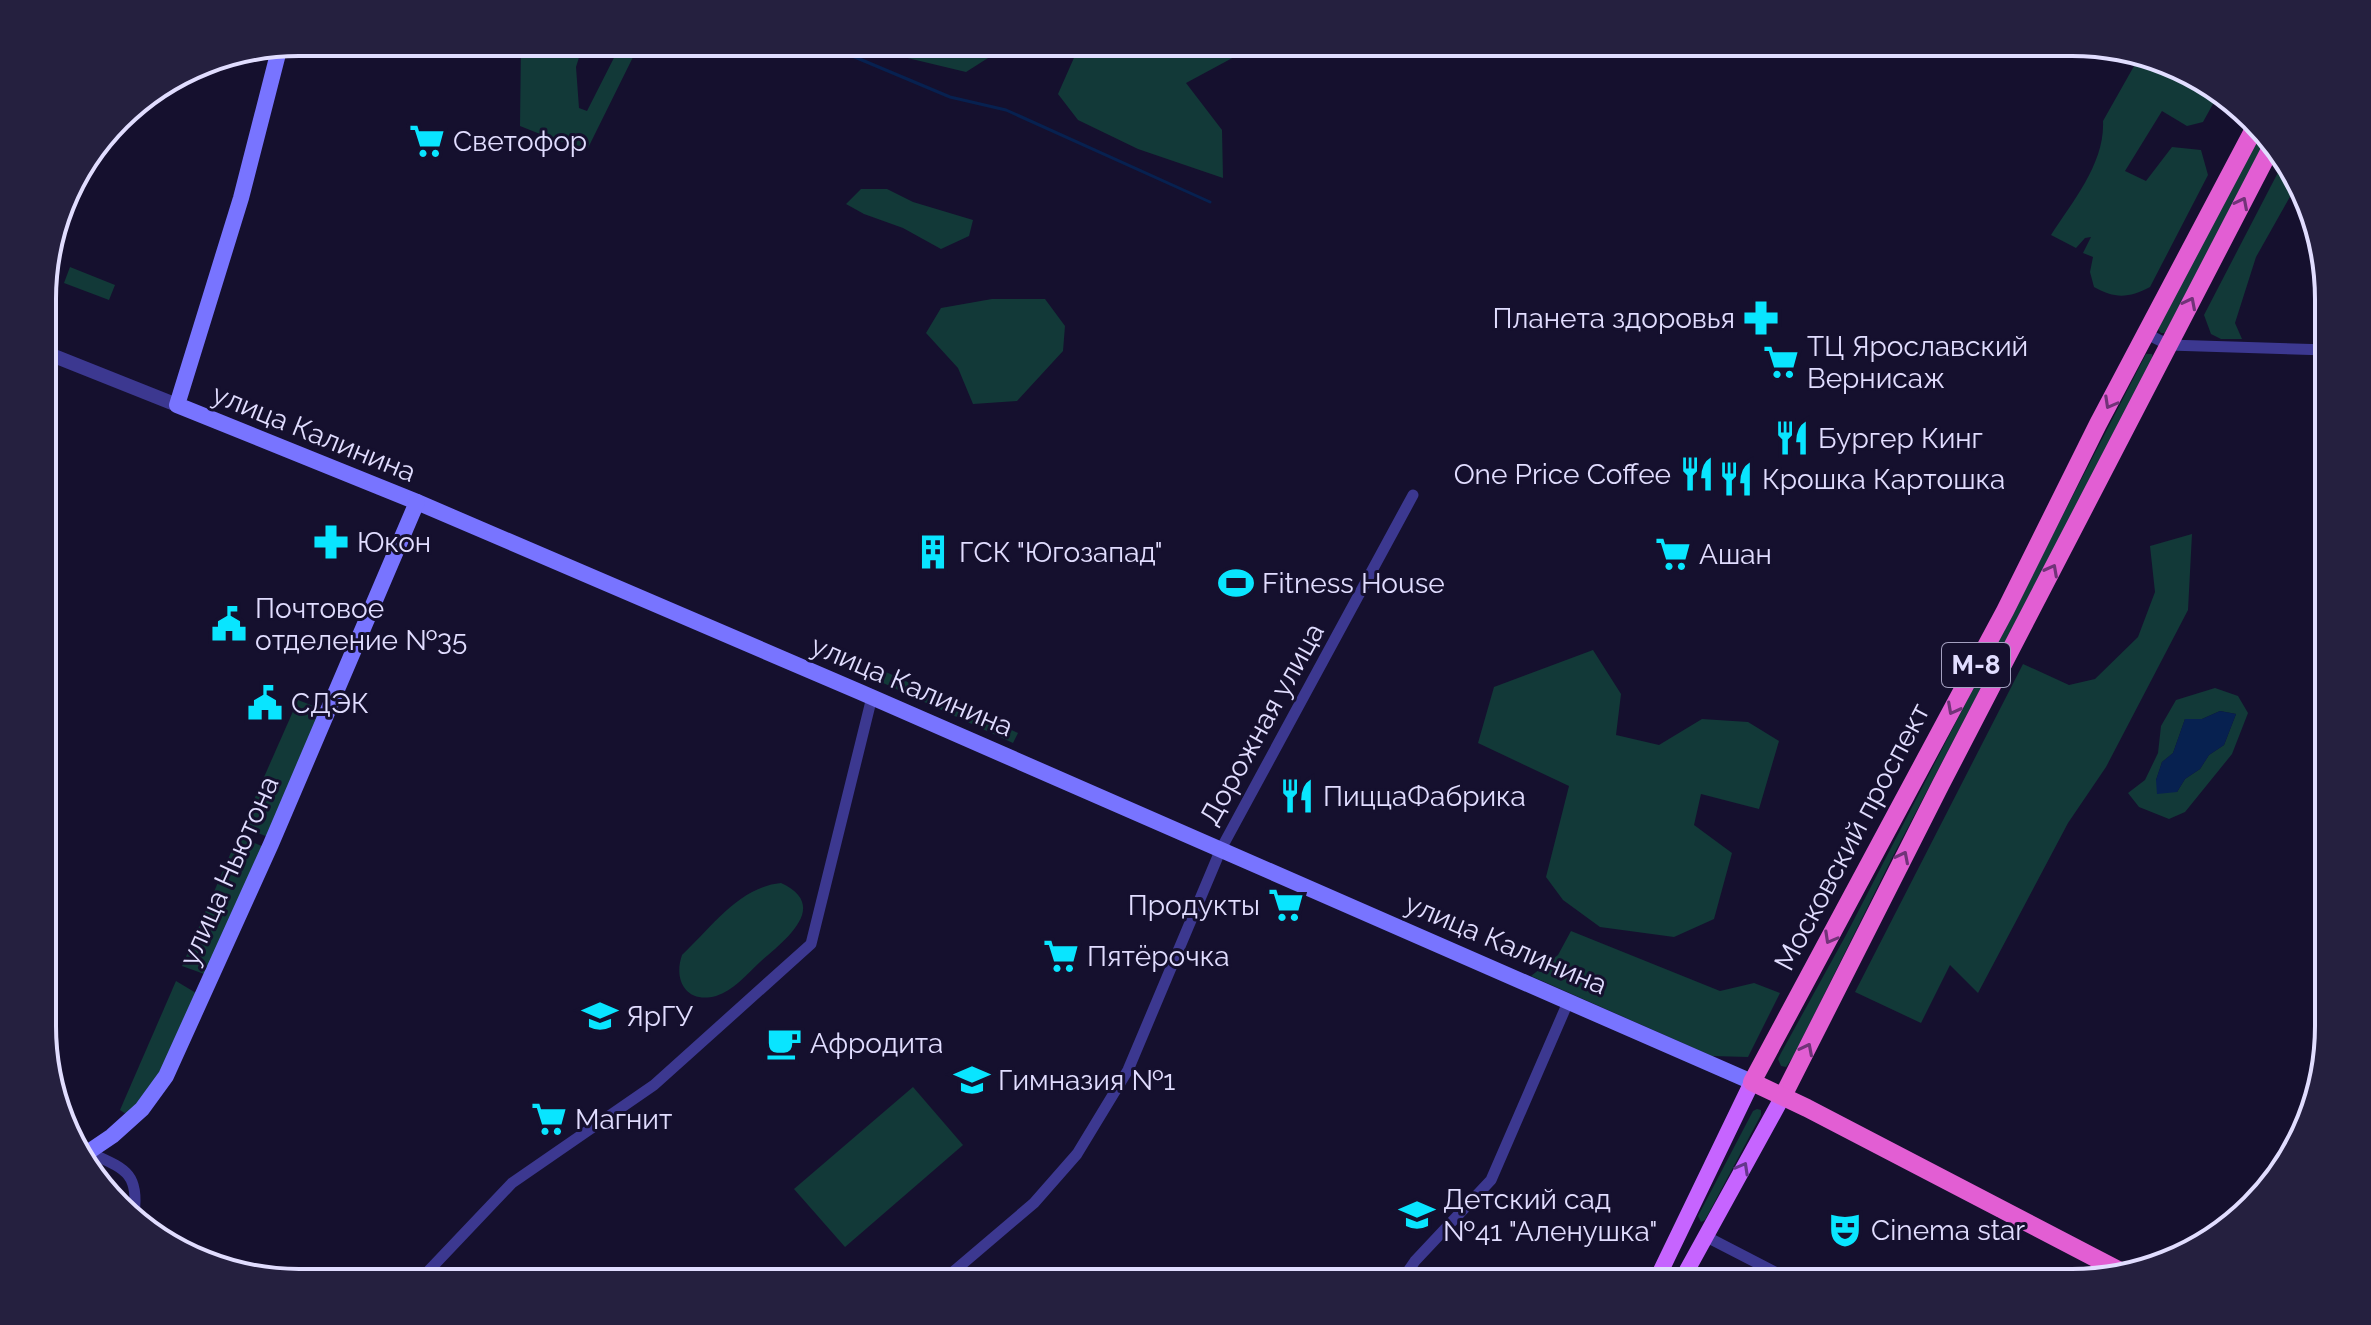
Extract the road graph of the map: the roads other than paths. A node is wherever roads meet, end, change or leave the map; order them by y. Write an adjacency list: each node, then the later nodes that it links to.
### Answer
1 (277, 58): 8 (main road)
2 (2251, 135): 4 (highway, М-8)
3 (2267, 155): 5 (highway, М-8, one-way to 3)
4 (2147, 334): 5 (street); 14 (highway, Московский проспект / М-8, one-way to 14)
5 (2169, 345): 6 (street); 15 (highway, Московский проспект / М-8, one-way to 5)
6 (2314, 350)
7 (56, 357): 8 (street, улица Калинина)
8 (177, 405): 10 (main road, улица Калинина)
9 (1413, 495): 12 (street, Дорожная улица)
10 (417, 502): 11 (main road, улица Калинина); 16 (main road, улица Ньютона)
11 (872, 697): 12 (main road, улица Калинина); 28 (street)
12 (1221, 849): 13 (main road, улица Калинина); 29 (street, Дорожная улица)
13 (1569, 1000): 14 (main road, улица Калинина); 23 (street)
14 (1752, 1082): 15 (highway); 19 (main road, Московский проспект)
15 (1783, 1096): 20 (main road, Московский проспект, one-way to 15); 22 (highway)
16 (90, 1150)
17 (95, 1158): 18 (street, улица Ньютона)
18 (135, 1205)
19 (1684, 1225): 20 (main road); 21 (main road, Московский проспект)
20 (1705, 1236): 26 (main road, Московский проспект); 27 (street)
21 (1664, 1264): 24 (main road, Московский проспект); 25 (main road)
22 (2109, 1265)
23 (1410, 1268)
24 (1662, 1268)
25 (1669, 1268)
26 (1687, 1268)
27 (1767, 1268)
28 (430, 1269)
29 (957, 1269)

